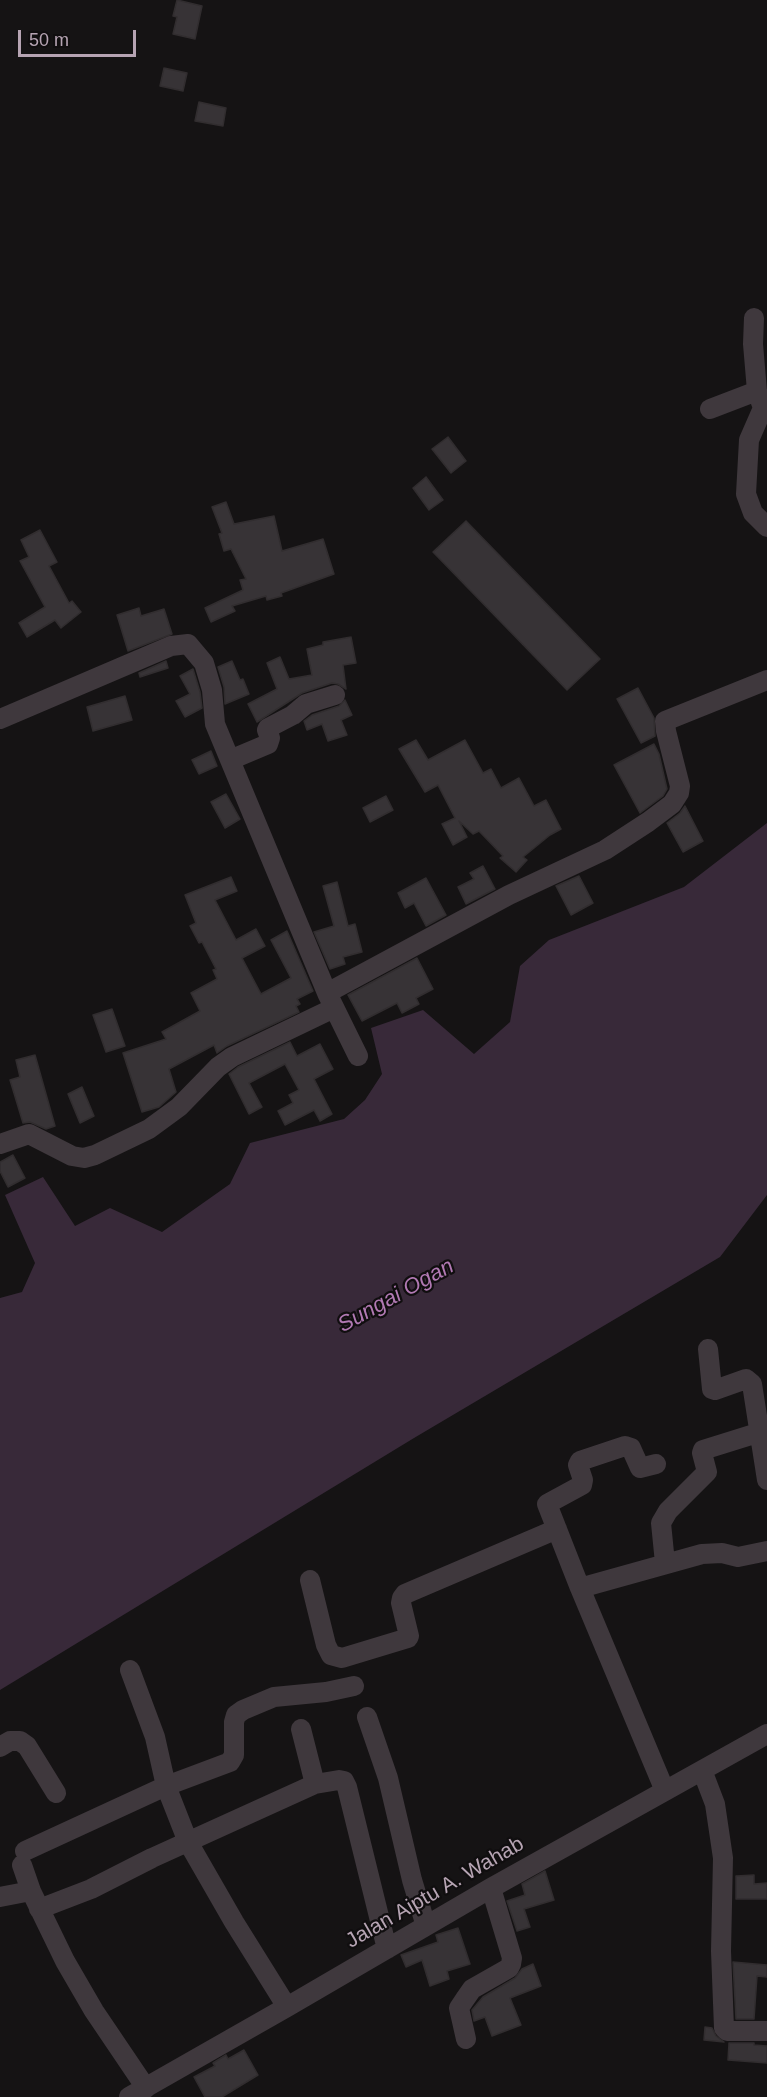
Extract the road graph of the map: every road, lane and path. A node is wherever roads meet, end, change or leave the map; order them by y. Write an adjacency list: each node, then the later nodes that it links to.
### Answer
1 (754, 318): 2 (street)
2 (757, 392): 3 (street); 4 (street)
3 (710, 409)
4 (767, 527)
5 (767, 680): 9 (street)
6 (335, 695): 8 (street)
7 (0, 719): 8 (street)
8 (230, 760): 9 (street)
9 (330, 1001): 10 (street); 11 (street)
10 (358, 1056)
11 (14, 1139)
12 (708, 1349): 13 (street)
13 (764, 1432): 15 (street); 18 (street)
14 (656, 1464): 16 (street)
15 (767, 1480)
16 (557, 1529): 19 (street); 20 (street)
17 (767, 1551): 18 (street)
18 (665, 1563): 20 (street)
19 (310, 1580)
20 (580, 1588): 30 (street)
21 (130, 1670): 29 (street)
22 (354, 1686): 29 (street)
23 (367, 1718): 37 (street)
24 (301, 1729): 28 (street)
25 (767, 1734): 27 (street, Jalan Aiptu A. Wahab)
26 (0, 1747): 31 (street)
27 (702, 1770): 30 (street, Jalan Aiptu A. Wahab); 40 (street)
28 (315, 1784): 32 (street); 38 (street)
29 (166, 1786): 32 (street); 34 (street)
30 (665, 1791): 33 (street, Jalan Aiptu A. Wahab)
31 (56, 1793)
32 (188, 1842): 36 (street); 39 (street)
33 (491, 1888): 37 (street, Jalan Aiptu A. Wahab); 41 (street)
34 (31, 1891): 35 (street); 36 (street)
35 (0, 1897)
36 (39, 1909): 42 (street)
37 (426, 1926): 38 (street, Jalan Aiptu A. Wahab)
38 (387, 1949): 39 (street, Jalan Aiptu A. Wahab)
39 (288, 2007): 42 (street, Jalan Aiptu A. Wahab)
40 (767, 2031)
41 (466, 2039)
42 (138, 2093)

